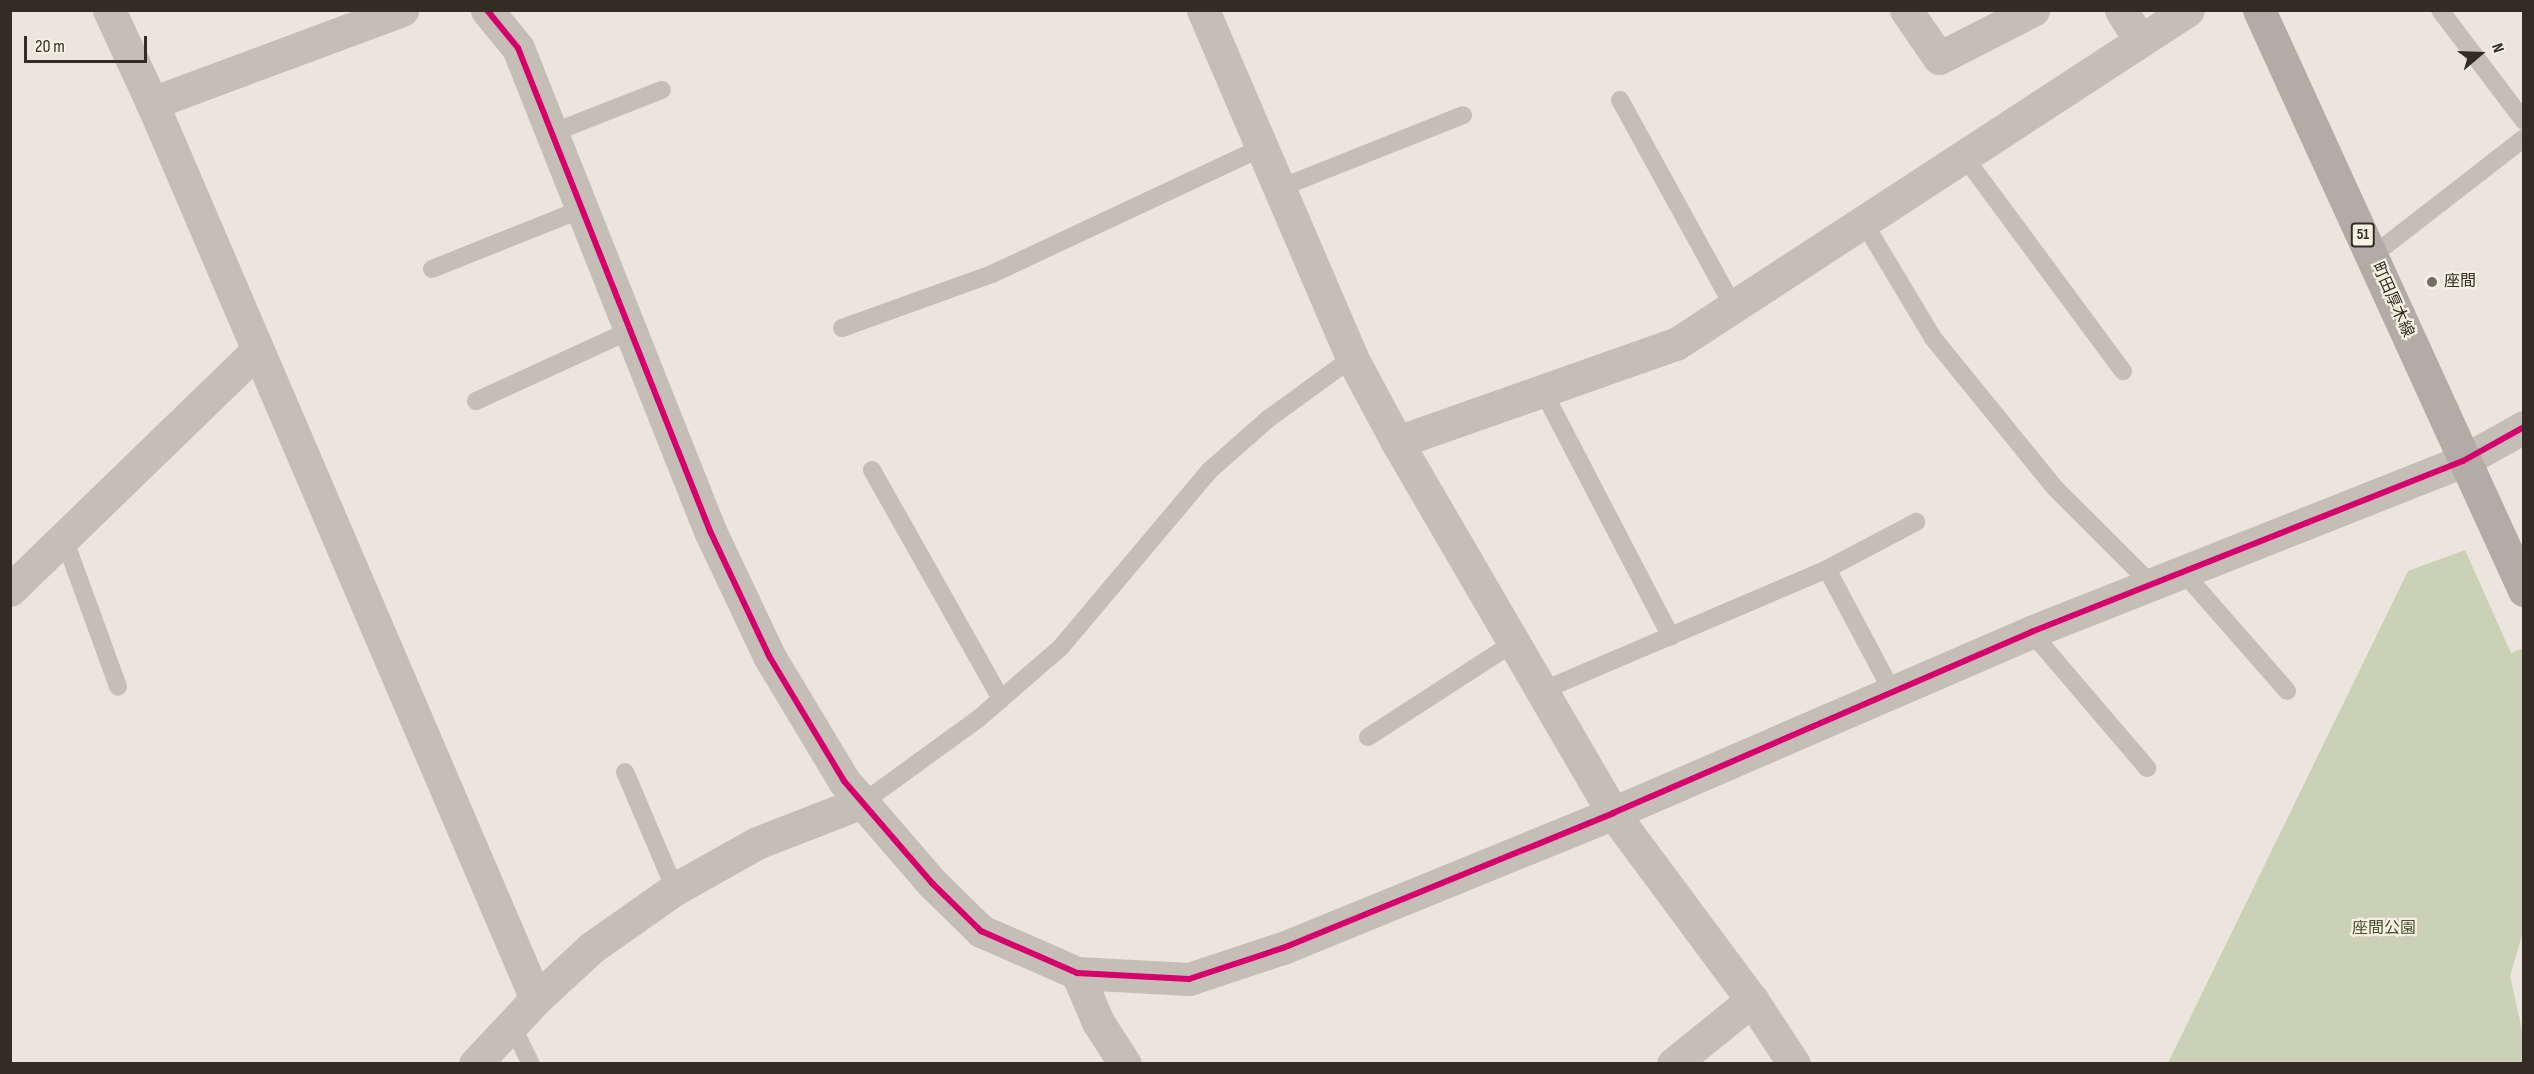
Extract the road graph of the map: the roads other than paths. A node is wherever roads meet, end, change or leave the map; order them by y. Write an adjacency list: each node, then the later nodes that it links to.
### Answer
1 (109, 10): 14 (street)
2 (402, 10): 14 (street)
3 (487, 10): 17 (street)
4 (1203, 10): 19 (street)
5 (1906, 10): 6 (street)
6 (2033, 10)
7 (2121, 10): 11 (street)
8 (2188, 10): 11 (street)
9 (2259, 10): 24 (main road, 町田厚木線 / 51)
10 (2440, 10): 16 (lane)
11 (2140, 40): 20 (street)
12 (662, 90): 17 (lane)
13 (1620, 100): 26 (lane)
14 (152, 103): 29 (street)
15 (1463, 115): 21 (lane)
16 (2523, 121)
17 (552, 133): 22 (street)
18 (2523, 138): 24 (lane)
19 (1261, 148): 21 (street); 27 (lane)
20 (1963, 155): 23 (street); 31 (lane)
21 (1280, 188): 30 (street)
22 (582, 209): 25 (lane); 28 (street)
23 (1863, 221): 26 (street); 42 (lane)
24 (2372, 256): 36 (main road, 町田厚木線 / 51)
25 (432, 269)
26 (1734, 307): 32 (street)
27 (842, 328)
28 (631, 330): 33 (lane); 56 (street)
29 (257, 351): 39 (street); 60 (street)
30 (1352, 358): 35 (street); 52 (lane)
31 (2123, 371)
32 (1543, 391): 35 (street); 46 (lane)
33 (476, 401)
34 (2523, 428): 36 (street)
35 (1397, 442): 47 (street)
36 (2463, 461): 41 (street); 44 (main road, 町田厚木線 / 51)
37 (872, 470): 52 (lane)
38 (1916, 522): 40 (lane)
39 (64, 538): 43 (street); 48 (lane)
40 (1827, 569): 46 (lane); 51 (lane)
41 (2183, 572): 42 (street); 49 (lane)
42 (2152, 585): 45 (street)
43 (10, 590)
44 (2523, 590)
45 (2031, 632): 51 (street); 54 (lane)
46 (1671, 637): 50 (lane)
47 (1512, 644): 50 (street); 53 (lane)
48 (118, 686)
49 (2287, 691)
50 (1539, 692): 57 (street)
51 (1892, 692): 57 (street)
52 (1001, 699): 56 (lane)
53 (1368, 738)
54 (2146, 768)
55 (625, 772): 58 (lane)
56 (865, 801): 58 (street); 59 (street)
57 (1612, 813): 59 (street); 61 (street)
58 (675, 889): 60 (street)
59 (1077, 973): 65 (street)
60 (536, 999): 62 (street)
61 (1752, 1000): 66 (street); 67 (street)
62 (511, 1024): 63 (street); 64 (lane)
63 (475, 1064)
64 (531, 1064)
65 (1125, 1064)
66 (1673, 1064)
67 (1794, 1064)

